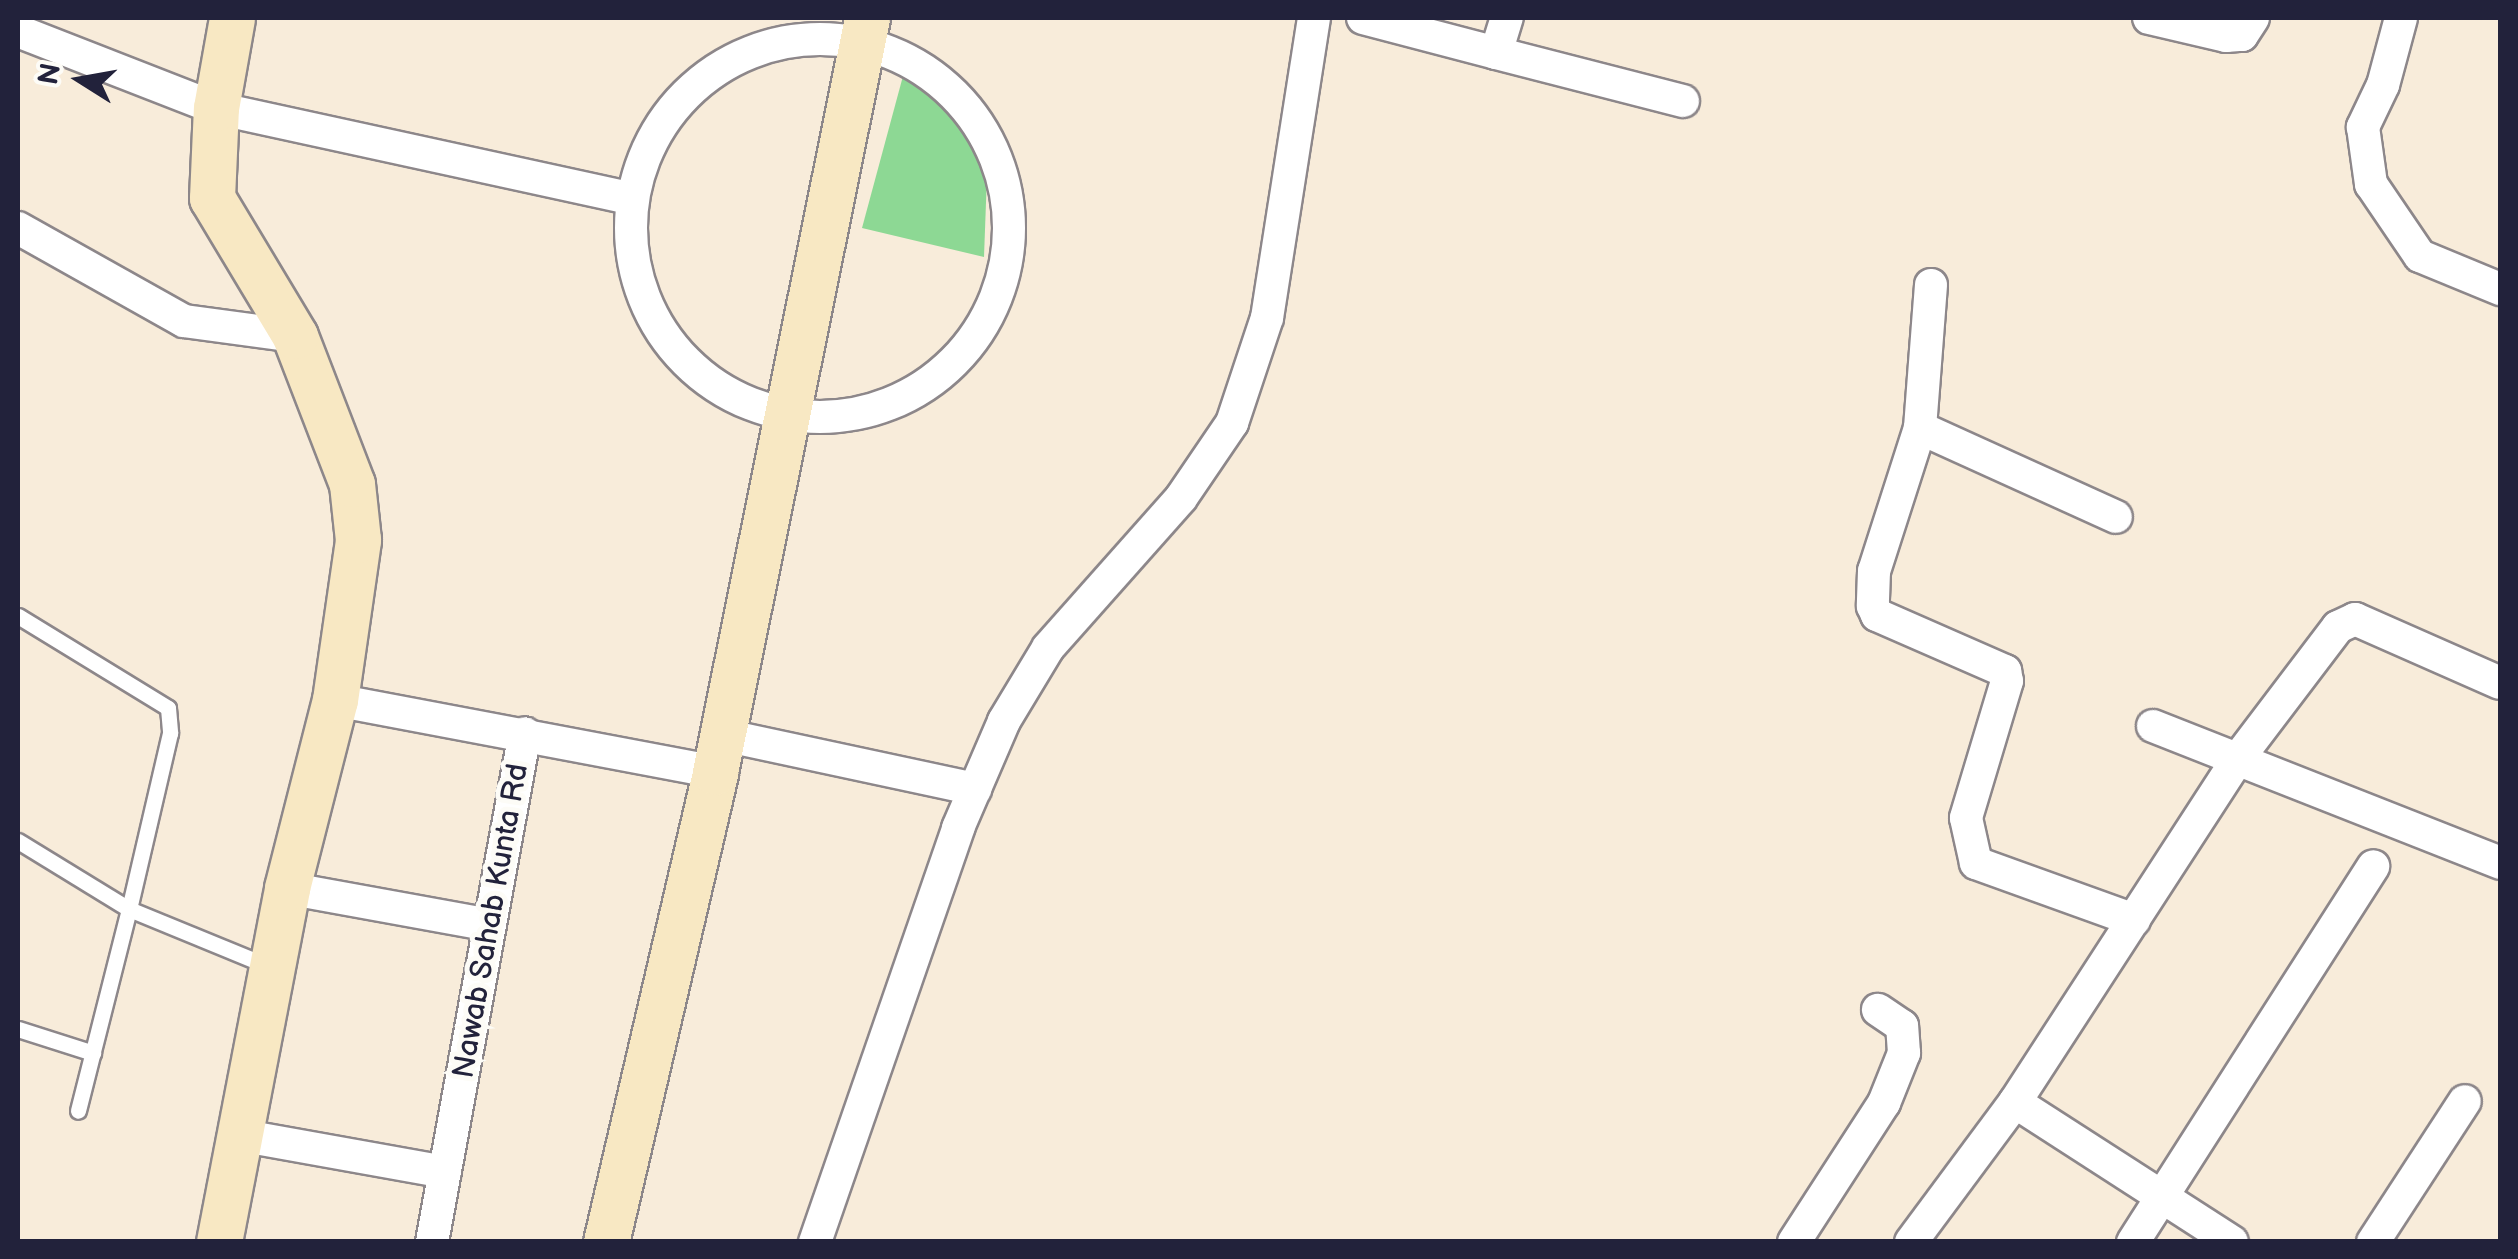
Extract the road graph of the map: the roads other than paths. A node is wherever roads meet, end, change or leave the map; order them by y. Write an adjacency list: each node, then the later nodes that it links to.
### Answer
1 (232, 18): 12 (street)
2 (1314, 18): 28 (street)
3 (1363, 18): 10 (street)
4 (1507, 18): 10 (street)
5 (2149, 18): 6 (street)
6 (2253, 18)
7 (2400, 18): 16 (street)
8 (864, 29): 13 (street); 18 (street); 18 (street)
9 (18, 31): 12 (street)
10 (1496, 54): 11 (street)
11 (1682, 102)
12 (216, 108): 13 (street); 17 (street)
13 (632, 199): 18 (street)
14 (18, 228): 17 (street)
15 (1931, 285): 19 (street)
16 (2500, 289)
17 (296, 336): 23 (street)
18 (784, 415): 26 (street)
19 (1920, 428): 20 (street); 34 (street)
20 (2116, 517)
21 (18, 616): 33 (lane)
22 (2500, 683): 27 (street)
23 (335, 700): 25 (street); 32 (street)
24 (2153, 726): 27 (street)
25 (525, 733): 26 (street, Nawab Sahab Kunta Rd); 35 (street, Nawab Sahab Kunta Rd)
26 (719, 753): 28 (street, Nawab Sahab Kunta Rd); 48 (street)
27 (2237, 760): 30 (street); 34 (street)
28 (975, 790): 49 (street)
29 (18, 841): 33 (lane)
30 (2500, 863)
31 (2373, 866): 45 (street)
32 (287, 888): 35 (street); 36 (street)
33 (129, 909): 36 (lane); 39 (lane)
34 (2134, 920): 41 (street)
35 (490, 925): 44 (street, Nawab Sahab Kunta Rd)
36 (272, 968): 43 (street)
37 (1878, 1010): 50 (street)
38 (18, 1029): 39 (lane)
39 (93, 1053): 42 (lane)
40 (2465, 1101): 54 (street)
41 (2015, 1102): 45 (street); 51 (street)
42 (78, 1111)
43 (239, 1135): 44 (street); 46 (street)
44 (444, 1172): 47 (street, Nawab Sahab Kunta Rd)
45 (2162, 1198): 52 (street); 53 (street)
46 (218, 1242)
47 (432, 1242)
48 (606, 1242)
49 (815, 1242)
50 (1794, 1242)
51 (1912, 1242)
52 (2133, 1242)
53 (2232, 1242)
54 (2374, 1242)

